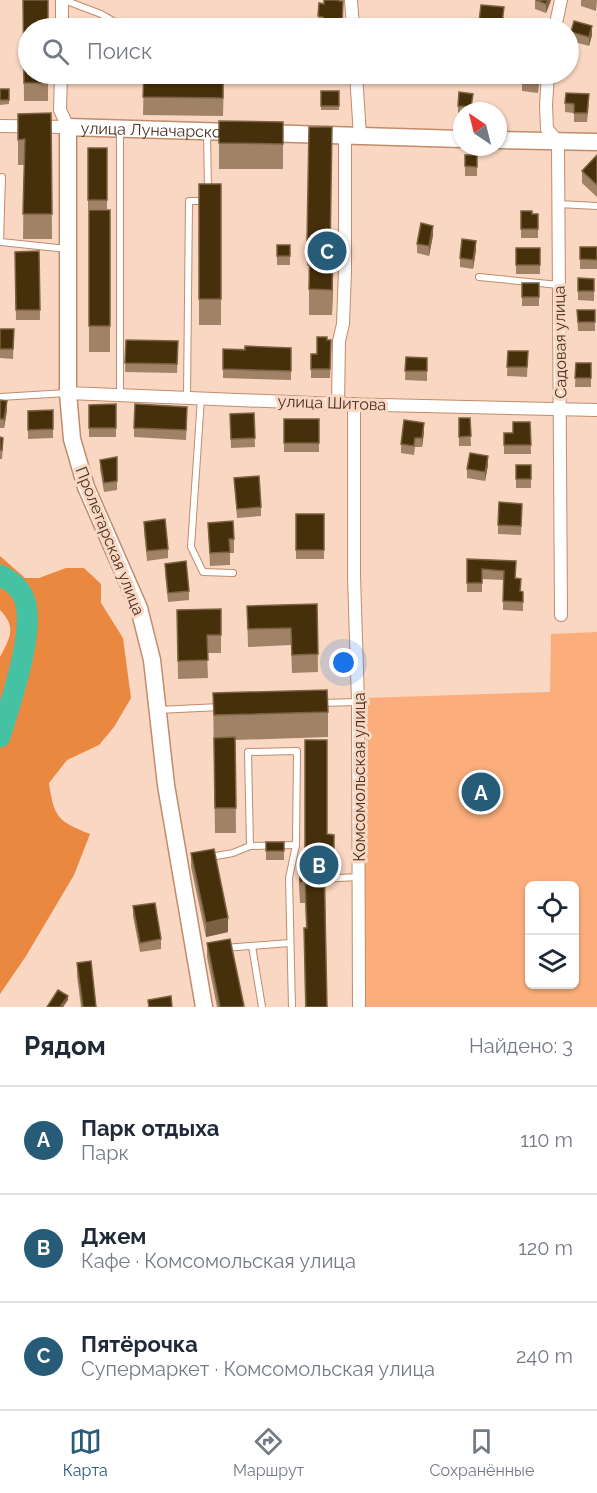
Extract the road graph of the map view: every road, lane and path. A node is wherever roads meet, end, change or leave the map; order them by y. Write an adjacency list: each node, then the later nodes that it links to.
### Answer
1 (63, 0): 4 (street); 5 (lane)
2 (351, 0): 6 (street)
3 (561, 0): 7 (street)
4 (62, 18)
5 (108, 18)
6 (352, 18)
7 (557, 18)
8 (61, 84): 12 (street, Пролетарская улица)
9 (356, 84): 15 (street)
10 (547, 84): 18 (street, Садовая улица)
11 (0, 126): 12 (street, улица Луначарского)
12 (68, 127): 13 (street, улица Луначарского); 24 (street, Пролетарская улица)
13 (120, 129): 14 (street, улица Луначарского); 27 (lane)
14 (207, 130): 15 (street, улица Луначарского); 30 (lane)
15 (353, 136): 16 (street, улица Луначарского); 36 (street)
16 (453, 139)
17 (507, 140): 18 (street)
18 (558, 142): 19 (street); 21 (street, Садовая улица)
19 (597, 142)
20 (2, 177): 23 (lane)
21 (558, 204): 22 (lane); 26 (street, Садовая улица)
22 (597, 206)
23 (1, 242): 24 (lane)
24 (68, 249): 31 (street, Пролетарская улица)
25 (479, 277): 26 (lane)
26 (560, 285): 38 (street, Садовая улица)
27 (121, 343): 28 (lane); 32 (lane)
28 (132, 343)
29 (176, 344): 30 (lane)
30 (188, 344): 34 (lane)
31 (68, 393): 32 (street, улица Шитова); 33 (lane); 45 (street, Пролетарская улица)
32 (120, 394): 34 (street, улица Шитова)
33 (0, 397)
34 (187, 397): 35 (street, улица Шитова)
35 (201, 397): 36 (street, улица Шитова); 40 (lane)
36 (338, 404): 37 (street, улица Шитова)
37 (354, 404): 38 (street, улица Шитова); 42 (street, Комсомольская улица)
38 (561, 410): 39 (street, улица Шитова); 41 (street, Садовая улица)
39 (597, 410)
40 (233, 573)
41 (561, 615)
42 (358, 702): 43 (lane); 49 (street, Комсомольская улица)
43 (311, 704)
44 (228, 707): 45 (lane)
45 (157, 710): 56 (street, Пролетарская улица)
46 (296, 845): 47 (lane); 47 (lane); 50 (lane)
47 (250, 846): 48 (lane)
48 (201, 859)
49 (359, 876): 52 (lane); 59 (street, Комсомольская улица)
50 (289, 878): 51 (lane); 53 (lane)
51 (300, 878)
52 (310, 878)
53 (290, 943): 54 (lane); 58 (lane)
54 (252, 946): 55 (lane); 57 (lane)
55 (216, 950)
56 (204, 1007)
57 (262, 1007)
58 (292, 1007)
59 (359, 1007)

